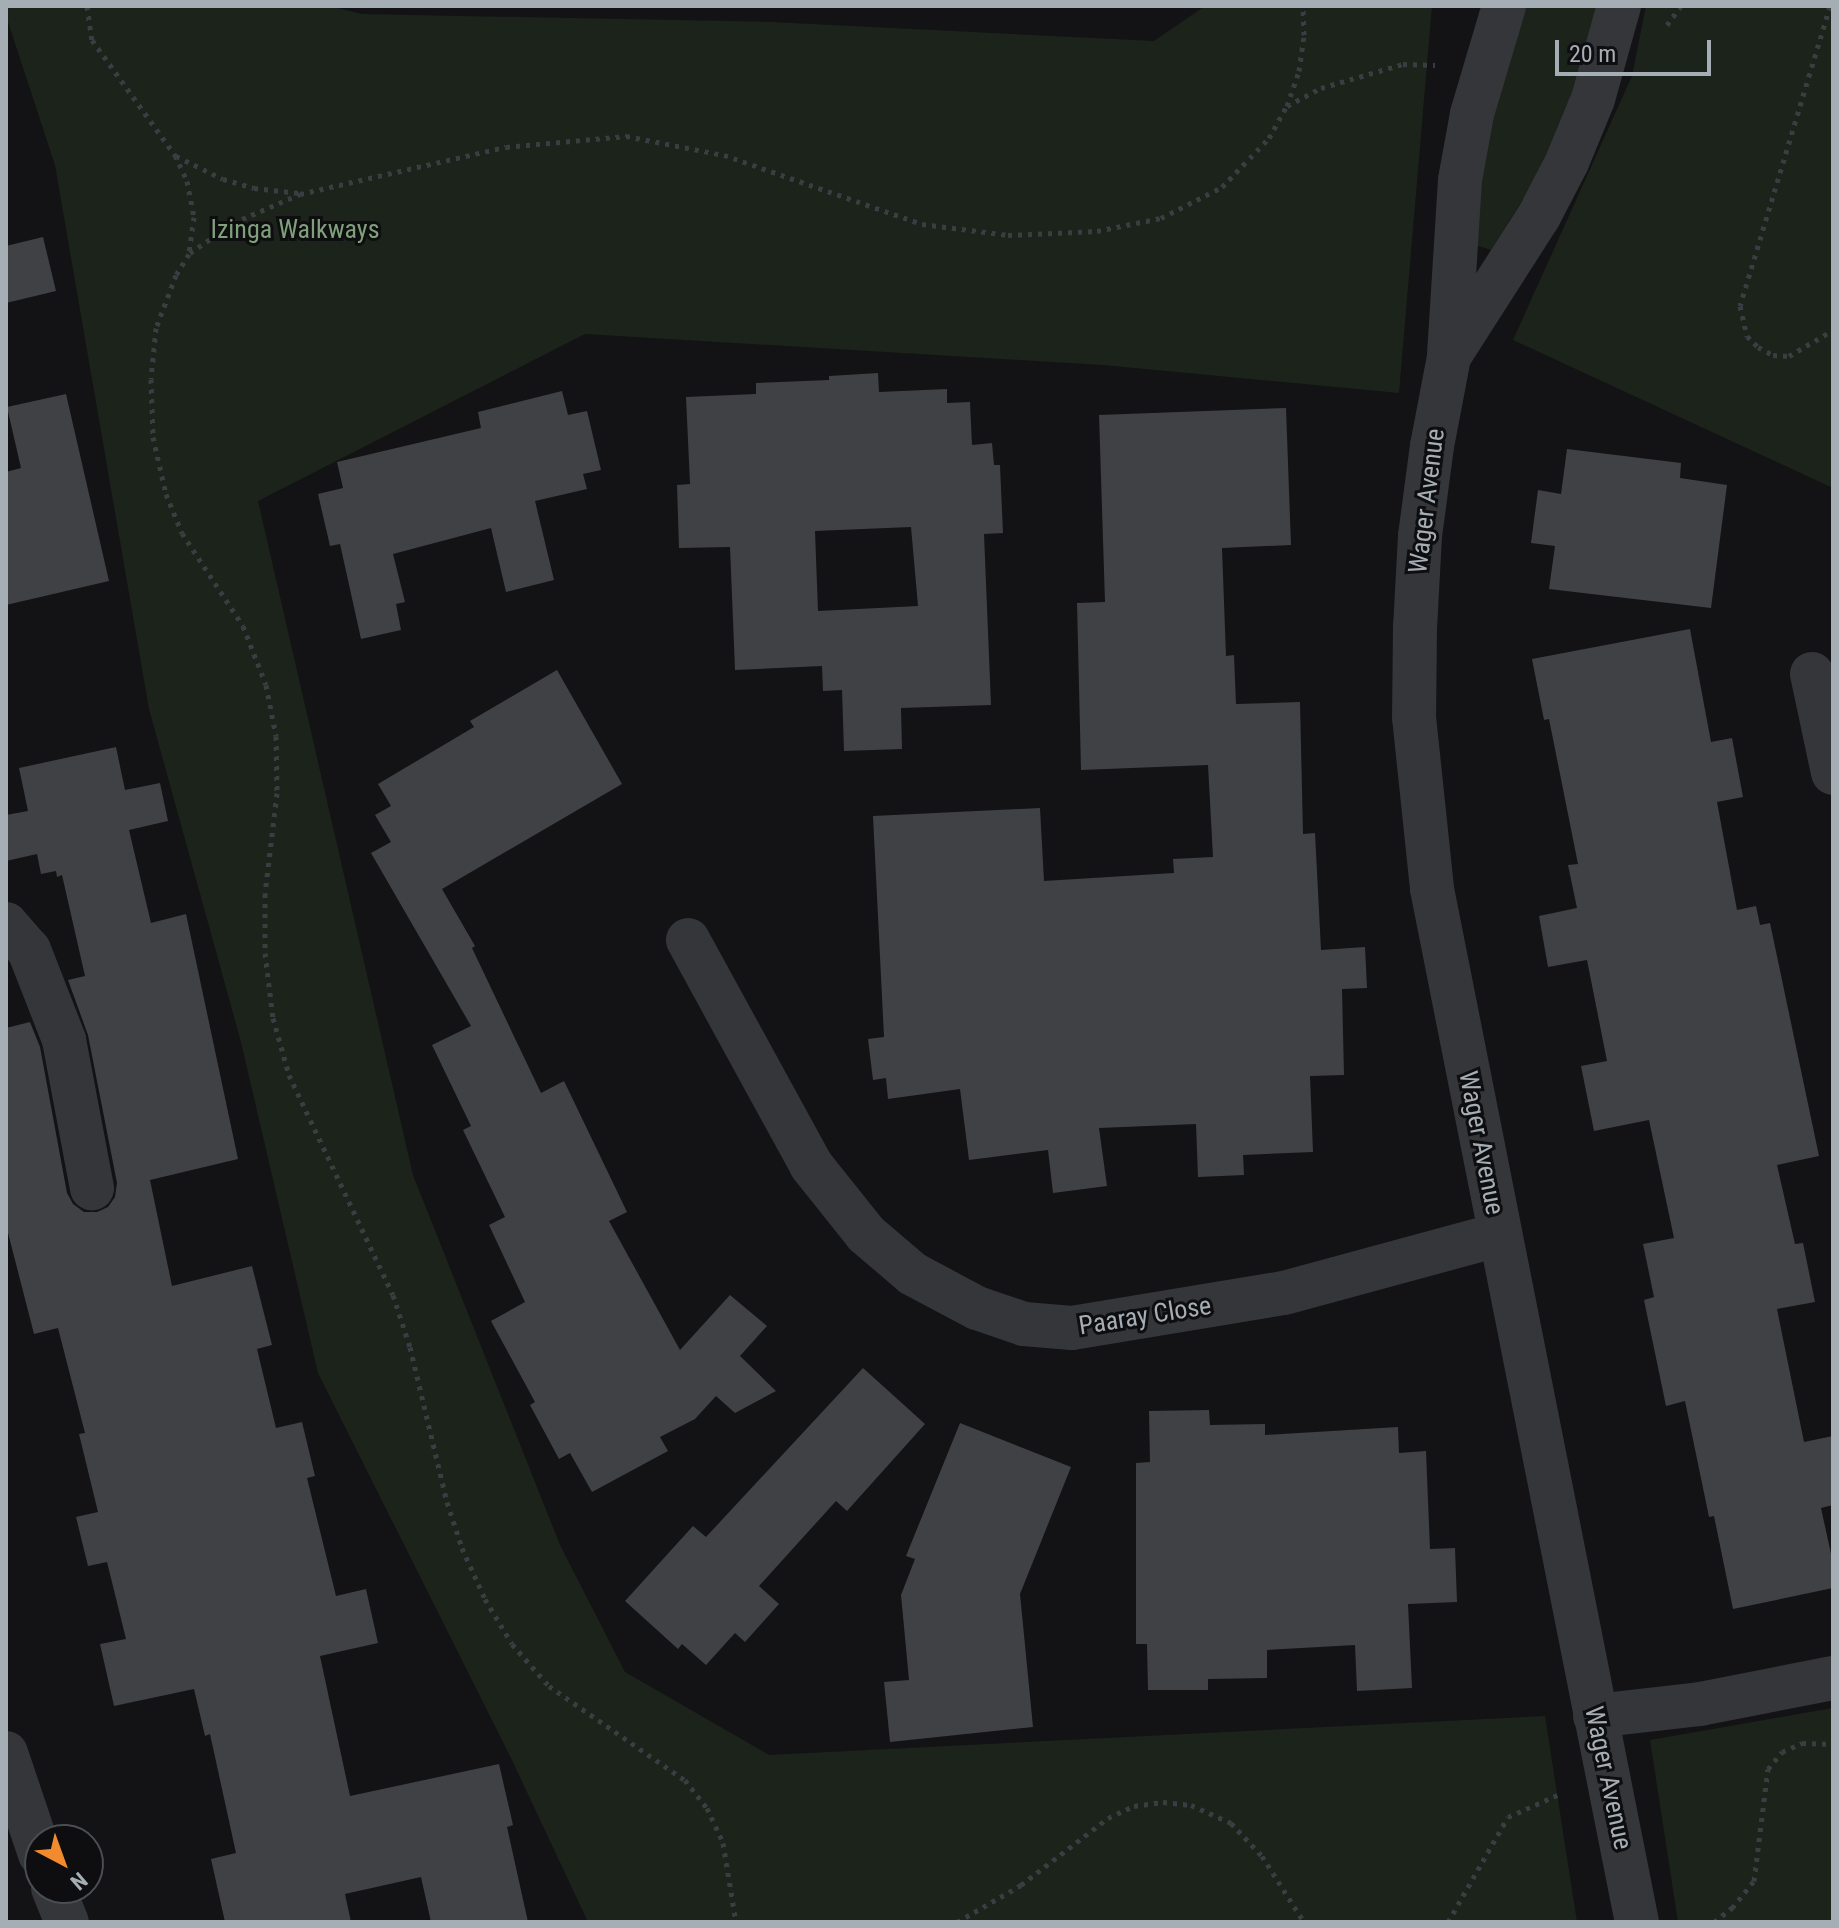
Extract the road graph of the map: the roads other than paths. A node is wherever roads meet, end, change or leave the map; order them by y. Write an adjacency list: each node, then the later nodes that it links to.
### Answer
1 (1504, 6): 3 (street, Wager Avenue)
2 (1619, 6): 3 (street, Wager Avenue)
3 (1449, 357): 9 (street, Wager Avenue)
4 (1812, 674): 5 (street)
5 (1833, 773)
6 (6, 924): 8 (street)
7 (688, 940): 9 (street, Paaray Close)
8 (92, 1188)
9 (1498, 1235): 11 (street, Wager Avenue)
10 (1833, 1678): 11 (street)
11 (1595, 1716): 14 (street, Wager Avenue)
12 (10, 1780): 13 (street)
13 (28, 1824)
14 (1637, 1922)

